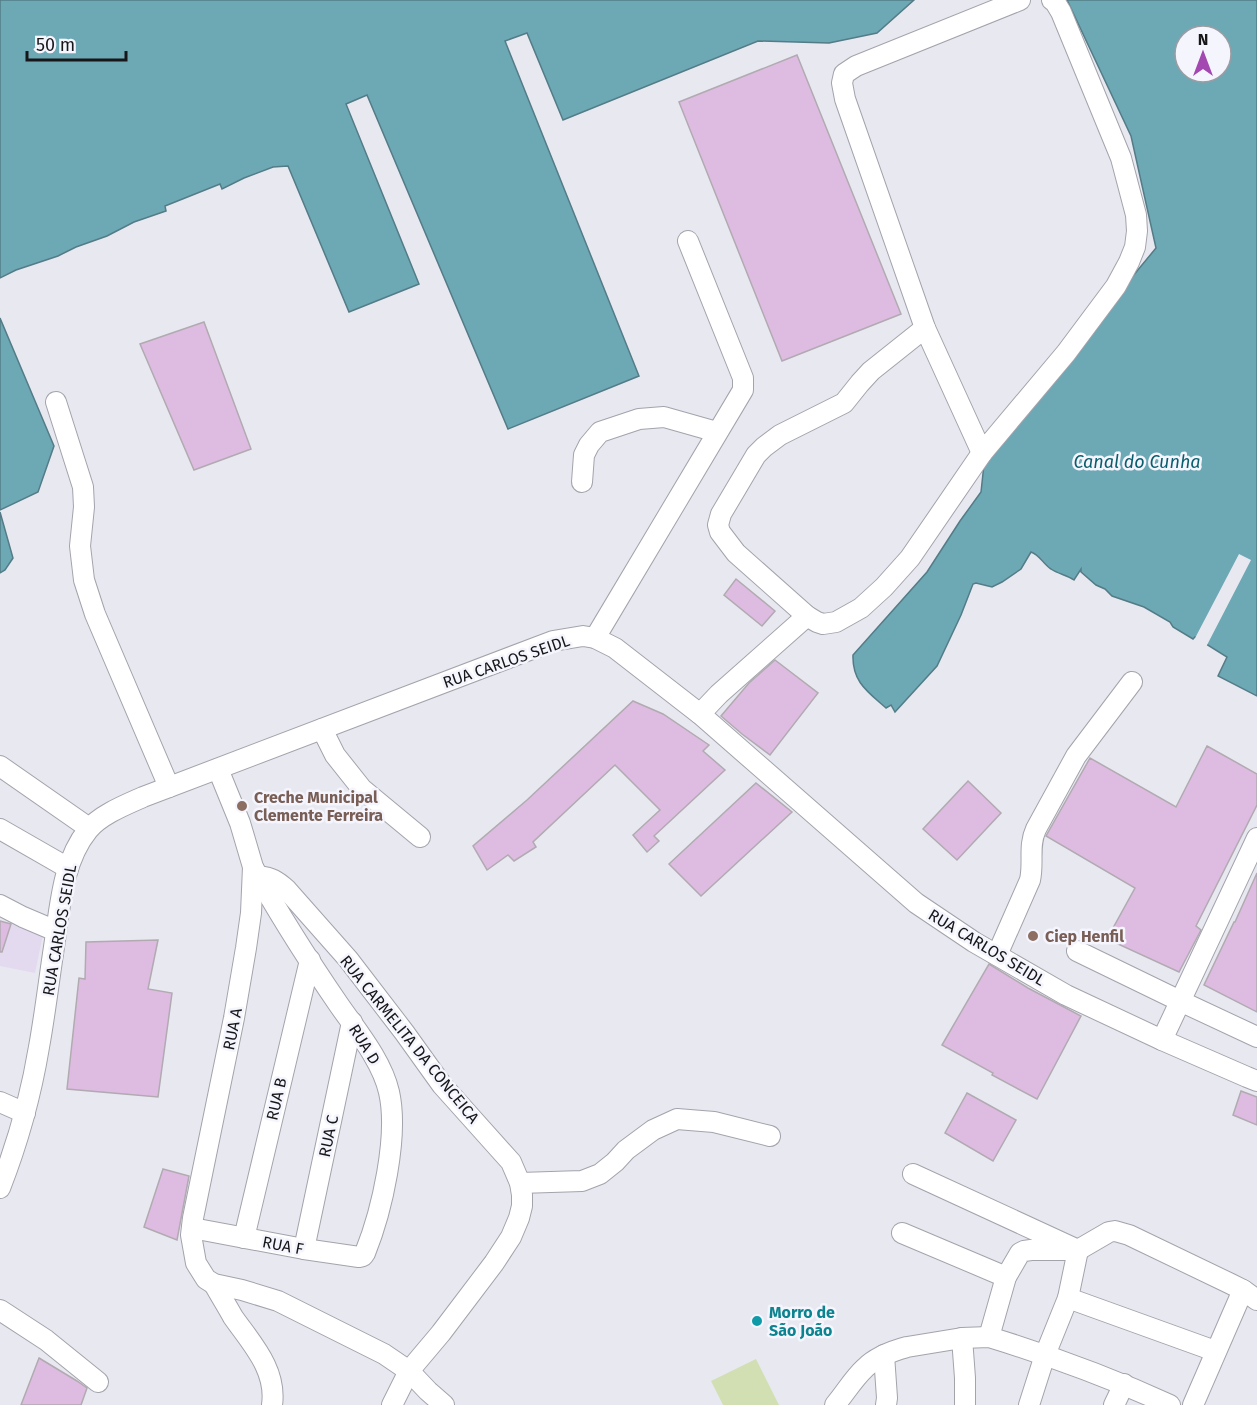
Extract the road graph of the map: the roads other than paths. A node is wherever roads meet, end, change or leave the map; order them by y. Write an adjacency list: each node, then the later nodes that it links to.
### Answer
1 (1020, 0): 4 (street)
2 (1052, 0): 7 (street)
3 (688, 241): 6 (street)
4 (925, 328): 7 (street); 9 (street)
5 (56, 402): 16 (street)
6 (717, 432): 8 (street); 10 (street)
7 (982, 453): 9 (street)
8 (582, 482)
9 (807, 616): 12 (street)
10 (595, 638): 12 (street, RUA CARLOS SEIDL); 13 (street, RUA CARLOS SEIDL)
11 (1132, 682): 26 (street)
12 (700, 714): 26 (street, RUA CARLOS SEIDL)
13 (322, 729): 15 (street, RUA CARLOS SEIDL); 19 (street)
14 (0, 766): 17 (street)
15 (218, 769): 16 (street, RUA CARLOS SEIDL); 22 (street, RUA A)
16 (169, 787): 17 (street, RUA CARLOS SEIDL)
17 (89, 828): 21 (street, RUA CARLOS SEIDL)
18 (0, 829): 21 (street)
19 (420, 837)
20 (1255, 848): 28 (street)
21 (68, 868): 24 (street, RUA CARLOS SEIDL)
22 (255, 872): 27 (street, RUA D); 37 (street, RUA CARMELITA DA CONCEICA); 39 (street, RUA A)
23 (0, 905): 24 (street)
24 (56, 931): 34 (street, RUA CARLOS SEIDL)
25 (1077, 951): 28 (street)
26 (997, 956): 31 (street, RUA CARLOS SEIDL)
27 (310, 960): 29 (street, RUA D); 41 (street, RUA B)
28 (1179, 1002): 30 (street); 31 (street)
29 (352, 1022): 42 (street, RUA D); 43 (street, RUA C)
30 (1257, 1038)
31 (1161, 1040): 32 (street, RUA CARLOS SEIDL)
32 (1257, 1080)
33 (0, 1102): 34 (street)
34 (25, 1113): 38 (street, RUA CARLOS SEIDL)
35 (770, 1136): 37 (street)
36 (913, 1174): 44 (street)
37 (520, 1183): 55 (street, RUA CARMELITA DA CONCEICA)
38 (0, 1188)
39 (192, 1228): 41 (street, RUA F); 46 (street, RUA A)
40 (902, 1233): 45 (street)
41 (244, 1238): 43 (street, RUA F)
42 (368, 1245): 43 (street, RUA F)
43 (304, 1249)
44 (1078, 1250): 45 (street); 47 (street); 48 (street)
45 (1006, 1277): 50 (street)
46 (214, 1284): 55 (street); 58 (street, RUA A)
47 (1250, 1295): 52 (street)
48 (1068, 1298): 52 (street); 54 (street)
49 (0, 1310): 56 (street)
50 (989, 1337): 51 (street); 54 (street)
51 (962, 1338): 53 (street); 63 (street)
52 (1215, 1351): 67 (street)
53 (884, 1355): 61 (street); 62 (street)
54 (1046, 1355): 57 (street); 64 (street)
55 (409, 1371): 59 (street, RUA CARMELITA DA CONCEICA); 60 (street)
56 (98, 1382)
57 (1124, 1384): 65 (street); 66 (street)
58 (272, 1405)
59 (392, 1405)
60 (444, 1405)
61 (835, 1405)
62 (886, 1405)
63 (965, 1405)
64 (1029, 1405)
65 (1114, 1405)
66 (1170, 1405)
67 (1193, 1405)

